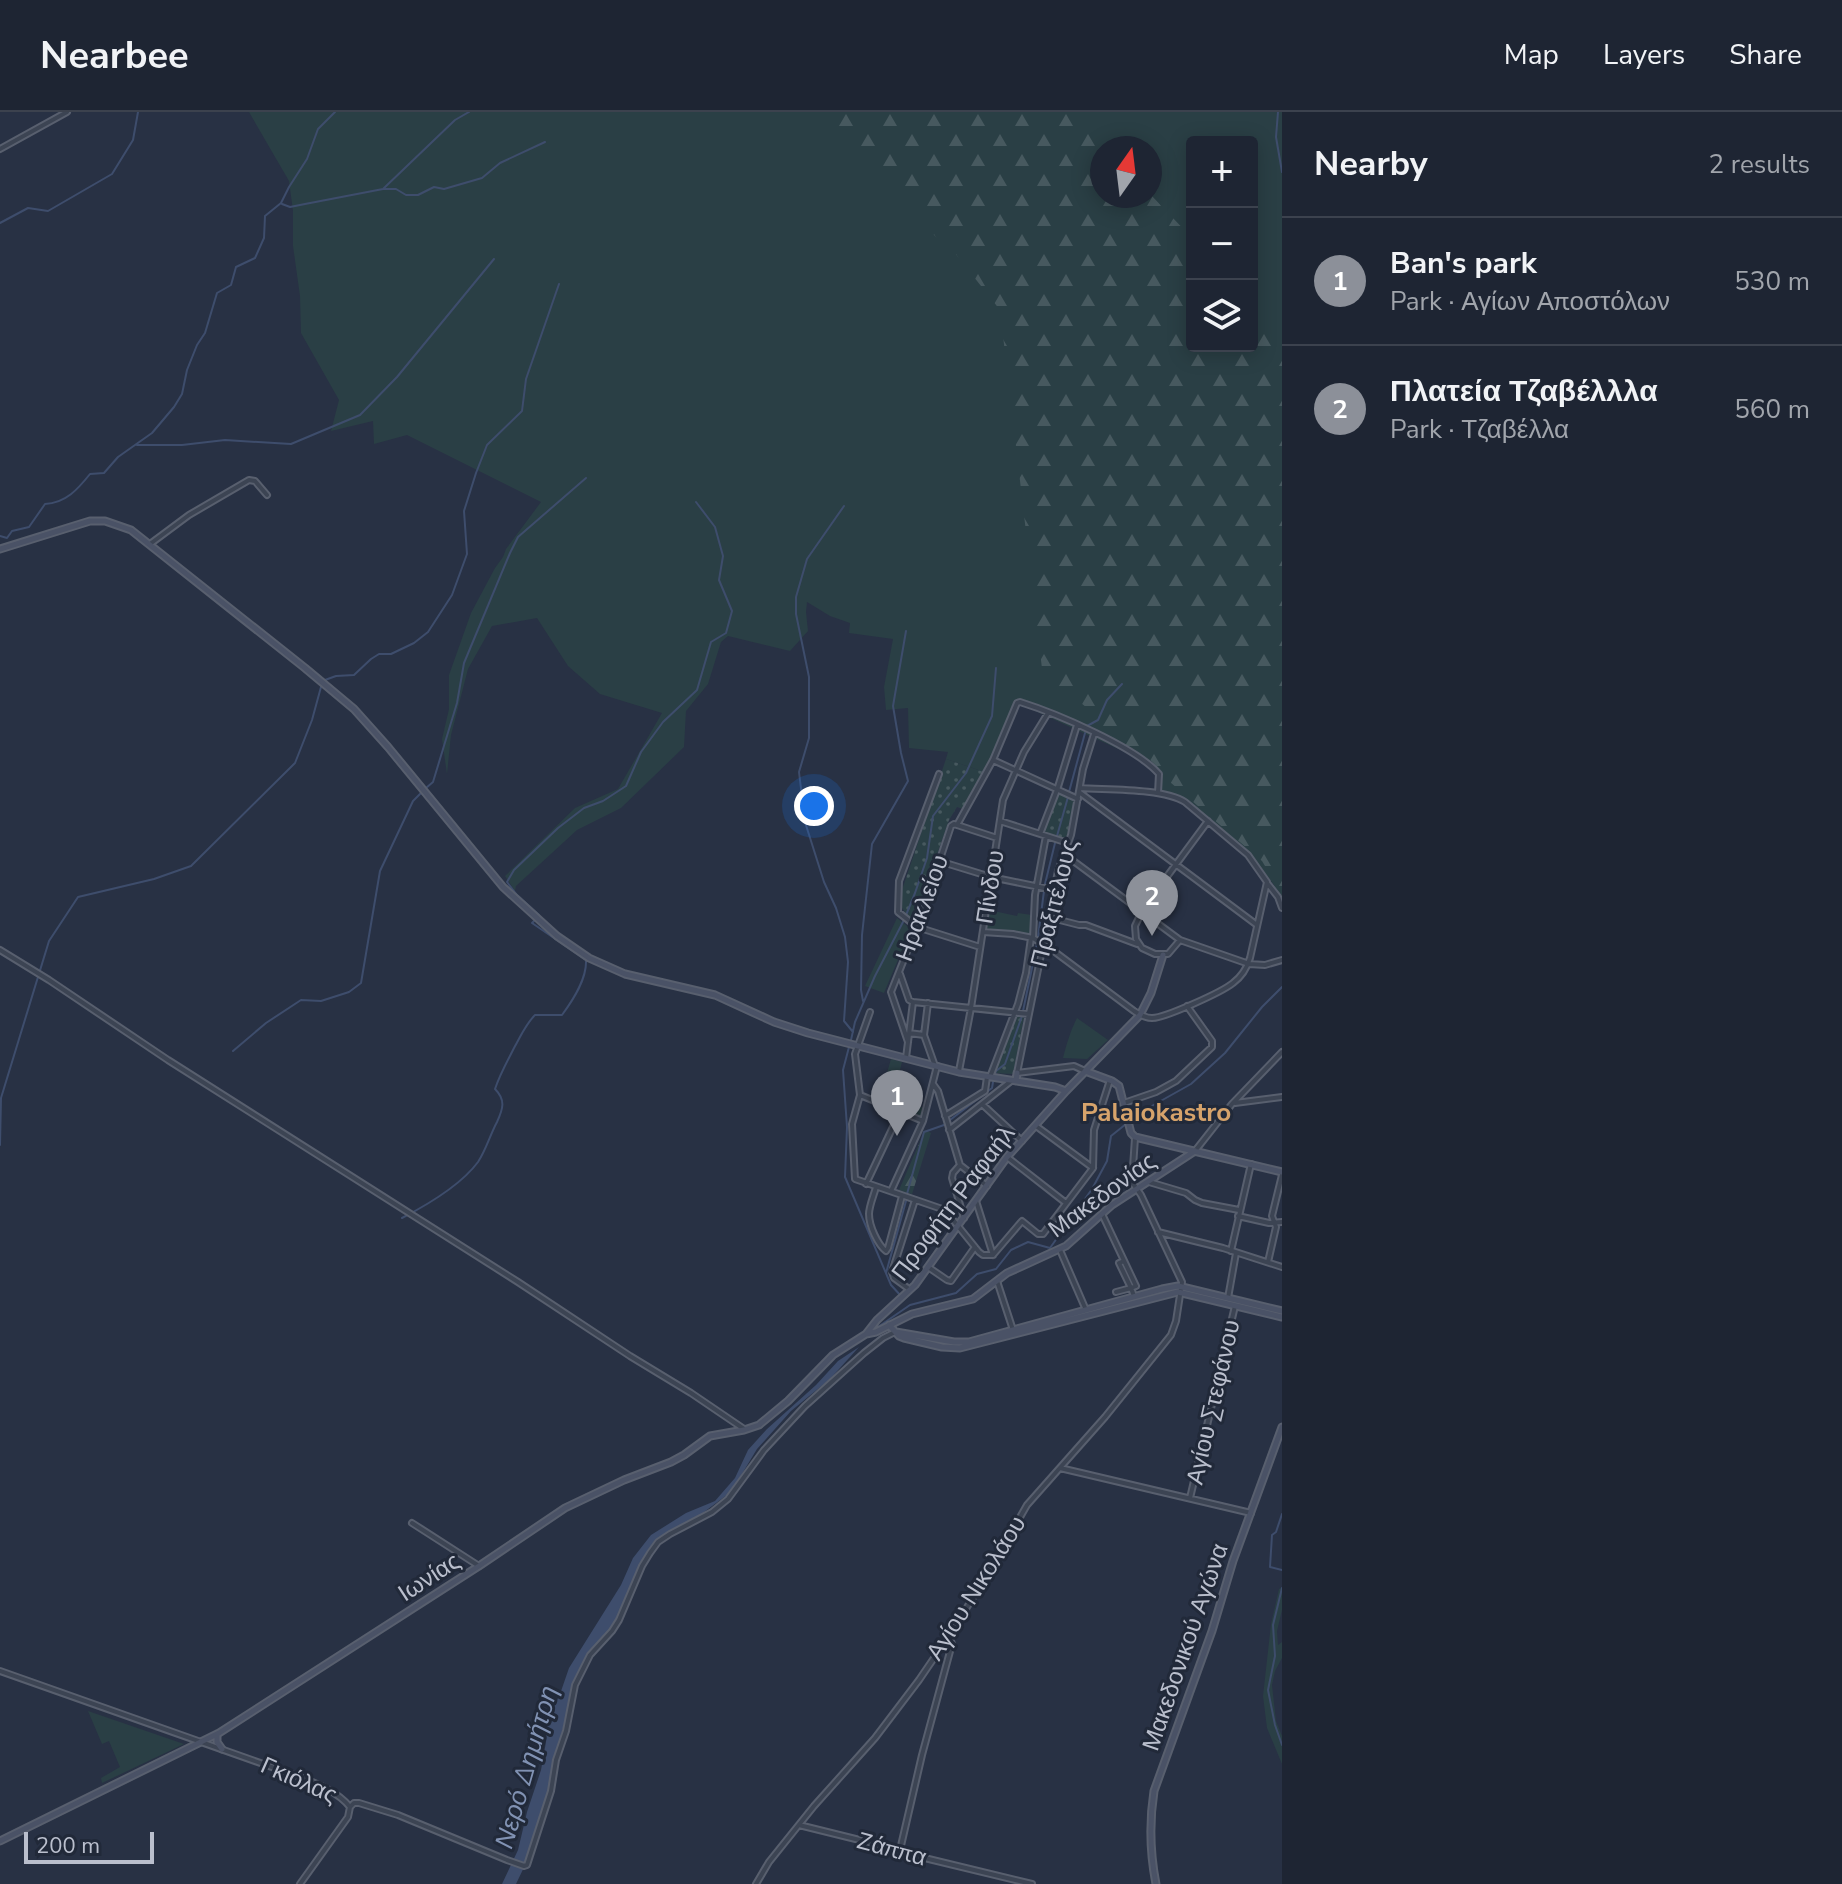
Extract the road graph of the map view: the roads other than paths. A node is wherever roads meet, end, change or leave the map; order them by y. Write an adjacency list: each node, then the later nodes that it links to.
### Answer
1 (67, 112): 2 (street)
2 (0, 149)
3 (267, 495): 4 (street)
4 (150, 544): 5 (street); 56 (street)
5 (0, 549)
6 (1048, 713): 7 (street); 9 (street, Ηρακλείου); 10 (street, Πίνδου)
7 (1077, 725): 8 (street); 12 (street)
8 (1094, 734): 13 (street, Πραξιτέλους); 14 (street)
9 (993, 760): 10 (street); 18 (street, Ηρακλείου)
10 (1014, 771): 12 (street); 16 (street, Πίνδου)
11 (939, 774): 33 (street)
12 (1057, 790): 15 (street); 19 (street)
13 (1080, 790): 14 (street); 15 (street, Πραξιτέλους); 24 (street)
14 (1158, 793): 17 (street)
15 (1078, 799): 21 (street, Πραξιτέλους)
16 (1000, 821): 19 (street); 20 (street, Πίνδου)
17 (1208, 821): 24 (street); 26 (street)
18 (955, 824): 20 (street); 23 (street, Ηρακλείου)
19 (1043, 835): 21 (street); 27 (street)
20 (997, 838): 25 (street, Πίνδου)
21 (1068, 843): 22 (street, Πραξιτέλους)
22 (1064, 854): 28 (street, Πραξιτέλους); 30 (street)
23 (939, 861): 25 (street); 33 (street, Ηρακλείου)
24 (1176, 865): 30 (street); 32 (street)
25 (991, 877): 27 (street); 34 (street, Πίνδου)
26 (1267, 882): 29 (street); 32 (street)
27 (1036, 886): 28 (street); 35 (street)
28 (1054, 890): 31 (street, Πραξιτέλους)
29 (1282, 908)
30 (1142, 912): 36 (street); 38 (street)
31 (1048, 917): 37 (street, Πραξιτέλους); 38 (street)
32 (1257, 925): 43 (street)
33 (917, 927): 39 (street); 44 (street, Ηρακλείου)
34 (983, 932): 35 (street); 39 (street, Πίνδου)
35 (1032, 938): 37 (street); 50 (street)
36 (1180, 940): 41 (street); 43 (street)
37 (1043, 943): 51 (street, Πραξιτέλους); 52 (street)
38 (1140, 945): 41 (street)
39 (980, 947): 48 (street, Πίνδου)
40 (0, 950): 126 (street)
41 (1163, 955): 52 (street)
42 (1282, 960): 43 (street)
43 (1249, 964): 47 (street)
44 (899, 972): 45 (street); 55 (street, Ηρακλείου)
45 (913, 1002): 46 (street); 53 (street)
46 (928, 1003): 48 (street); 54 (street)
47 (1187, 1006): 52 (street); 70 (street)
48 (971, 1008): 50 (street); 61 (street, Πίνδου)
49 (870, 1012): 56 (street)
50 (1015, 1013): 51 (street); 63 (street)
51 (1029, 1014): 62 (street, Πραξιτέλους)
52 (1140, 1015): 60 (street, Προφήτη Ραφαήλ)
53 (909, 1033): 54 (street); 55 (street)
54 (924, 1035): 59 (street)
55 (908, 1042): 58 (street)
56 (857, 1046): 58 (street); 68 (street)
57 (1282, 1052): 71 (street, Μακεδονίας)
58 (906, 1058): 59 (street)
59 (936, 1066): 61 (street); 66 (street)
60 (1085, 1071): 62 (street); 64 (street); 67 (street, Προφήτη Ραφαήλ)
61 (959, 1072): 63 (street)
62 (1017, 1073): 65 (street)
63 (988, 1077): 65 (street); 74 (street)
64 (1110, 1080): 70 (street); 84 (street)
65 (1013, 1081): 67 (street); 72 (street)
66 (933, 1084): 74 (street); 75 (street)
67 (1066, 1091): 76 (street, Προφήτη Ραφαήλ)
68 (860, 1095): 73 (street); 87 (street)
69 (1282, 1097): 71 (street)
70 (1124, 1103): 78 (street)
71 (1232, 1104): 80 (street, Μακεδονίας)
72 (983, 1105): 77 (street); 79 (street)
73 (900, 1112): 75 (street); 87 (street)
74 (945, 1116): 77 (street)
75 (923, 1121): 91 (street)
76 (1036, 1126): 79 (street, Προφήτη Ραφαήλ); 84 (street)
77 (949, 1130): 83 (street)
78 (1135, 1137): 80 (street); 90 (street)
79 (1022, 1141): 81 (street, Προφήτη Ραφαήλ)
80 (1195, 1151): 82 (street); 86 (street, Μακεδονίας)
81 (1007, 1157): 88 (street, Προφήτη Ραφαήλ); 95 (street)
82 (1251, 1164): 85 (street); 96 (street)
83 (960, 1165): 88 (street); 98 (street)
84 (1093, 1168): 95 (street)
85 (1282, 1174): 100 (street)
86 (1149, 1182): 90 (street, Μακεδονίας); 96 (street)
87 (866, 1184): 89 (street)
88 (987, 1186): 94 (street, Προφήτη Ραφαήλ)
89 (876, 1187): 91 (street); 92 (street)
90 (1136, 1190): 97 (street, Μακεδονίας); 102 (street)
91 (890, 1192): 92 (street)
92 (902, 1196): 93 (street)
93 (915, 1200): 101 (street); 113 (street)
94 (976, 1201): 98 (street, Προφήτη Ραφαήλ); 106 (street)
95 (1066, 1203): 106 (street)
96 (1238, 1213): 100 (street); 105 (street)
97 (1102, 1214): 104 (street, Μακεδονίας); 111 (street)
98 (964, 1218): 101 (street, Προφήτη Ραφαήλ)
99 (1282, 1222): 100 (street)
100 (1275, 1223): 107 (street)
101 (958, 1226): 103 (street); 108 (street, Προφήτη Ραφαήλ)
102 (1158, 1232): 105 (street); 112 (street)
103 (975, 1247): 106 (street); 108 (street)
104 (1060, 1250): 110 (street, Μακεδονίας); 118 (street)
105 (1234, 1252): 107 (street); 116 (street)
106 (993, 1255)
107 (1268, 1263): 109 (street)
108 (928, 1267): 113 (street, Προφήτη Ραφαήλ)
109 (1282, 1267)
110 (997, 1281): 121 (street, Μακεδονίας); 122 (street)
111 (1131, 1288): 114 (street); 115 (street)
112 (1181, 1290): 115 (street); 116 (street); 117 (street); 123 (street); 128 (street, Αγίου Νικολάου)
113 (911, 1291): 124 (street, Προφήτη Ραφαήλ)
114 (1116, 1292)
115 (1134, 1296): 118 (street)
116 (1228, 1298): 119 (street)
117 (1235, 1306): 120 (street); 129 (street, Αγίου Στεφάνου)
118 (1086, 1310): 122 (street)
119 (1282, 1311)
120 (1282, 1317)
121 (889, 1325): 123 (street); 124 (street, Μακεδονίας)
122 (1013, 1330): 123 (street)
123 (895, 1332): 138 (street)
124 (866, 1334): 126 (street, Ιωνίας)
125 (1282, 1427): 127 (street, Μακεδονικού Αγώνα)
126 (744, 1430): 132 (street, Ιωνίας)
127 (1281, 1439): 130 (street, Μακεδονικού Αγώνα)
128 (1060, 1468): 129 (street); 133 (street, Αγίου Νικολάου)
129 (1190, 1498): 130 (street)
130 (1251, 1513): 146 (street, Μακεδονικού Αγώνα)
131 (412, 1523): 132 (street)
132 (479, 1566): 135 (street, Ιωνίας)
133 (949, 1636): 139 (street, Αγίου Νικολάου); 141 (street)
134 (0, 1671): 136 (street, Γκιόλας)
135 (217, 1734): 136 (street, Ιωνίας); 137 (street)
136 (202, 1742): 137 (street, Γκιόλας); 140 (street, Ιωνίας)
137 (222, 1749): 138 (street, Γκιόλας)
138 (350, 1807): 143 (street, Γκιόλας)
139 (799, 1825): 141 (street, Ζάππα); 144 (street, Αγίου Νικολάου)
140 (0, 1841)
141 (900, 1850): 142 (street, Ζάππα)
142 (1024, 1883): 145 (street, Ζάππα)
143 (300, 1884)
144 (756, 1884)
145 (1032, 1884)
146 (1156, 1884)

